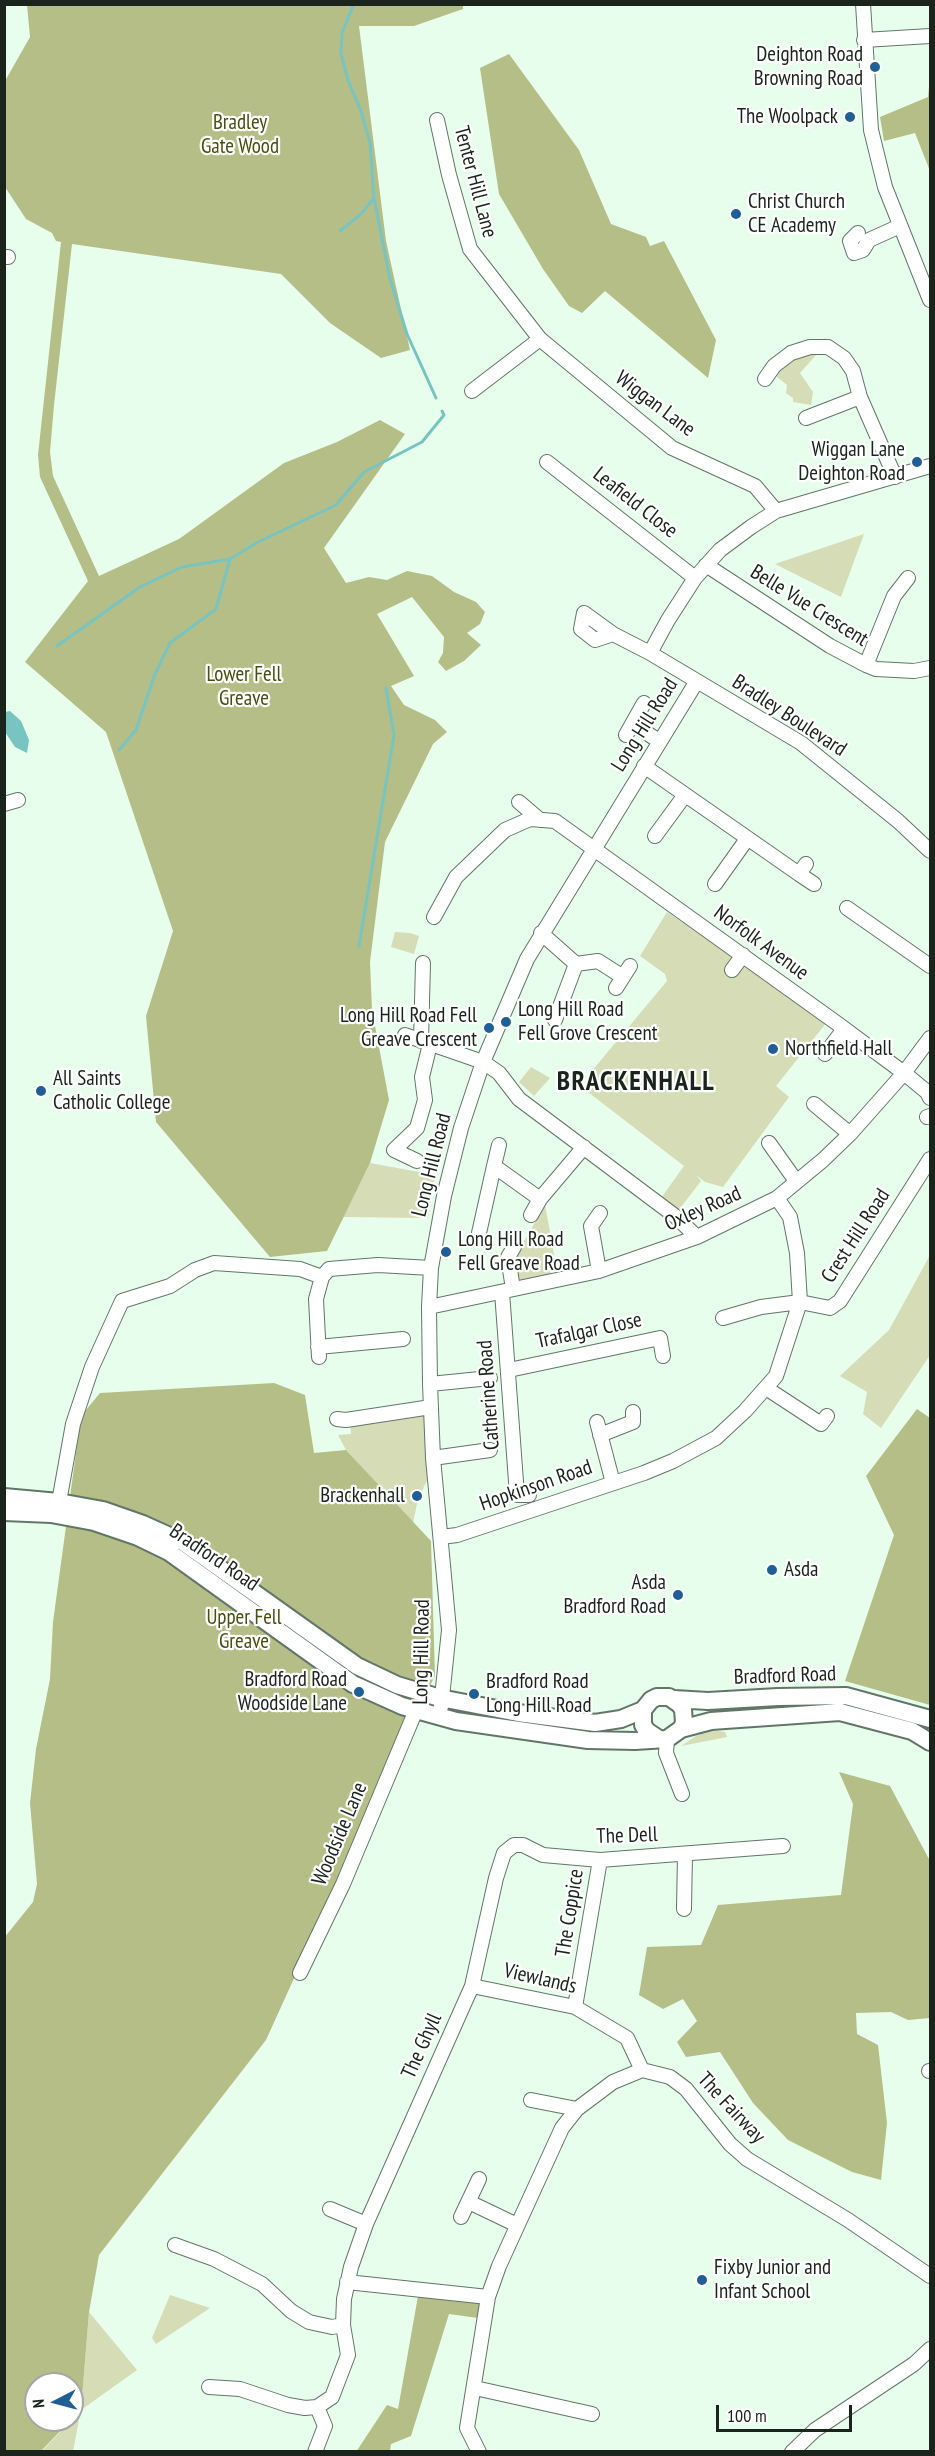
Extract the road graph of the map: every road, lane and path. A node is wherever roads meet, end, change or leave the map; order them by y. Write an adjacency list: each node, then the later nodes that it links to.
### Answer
1 (863, 4): 3 (street)
2 (930, 36): 3 (street)
3 (864, 40): 5 (street)
4 (437, 120): 8 (street, Tenter Hill Lane)
5 (900, 226): 6 (street); 7 (street)
6 (858, 233)
7 (930, 300)
8 (540, 339): 10 (street); 16 (street, Wiggan Lane)
9 (765, 379): 11 (street)
10 (472, 391)
11 (860, 397): 12 (street); 15 (street)
12 (806, 418)
13 (548, 462): 18 (street, Leafield Close)
14 (930, 466): 15 (street)
15 (895, 477): 16 (street)
16 (776, 511): 17 (street)
17 (706, 565): 18 (street); 22 (street, Belle Vue Crescent)
18 (695, 578): 21 (street)
19 (908, 578): 22 (street)
20 (613, 634): 21 (street, Bradley Boulevard)
21 (650, 653): 24 (street, Bradley Boulevard)
22 (866, 665): 23 (street, Belle Vue Crescent)
23 (930, 668)
24 (697, 681): 26 (street, Long Hill Road); 34 (street, Bradley Boulevard)
25 (644, 703): 26 (street)
26 (659, 741): 27 (street, Long Hill Road)
27 (644, 766): 28 (street); 33 (street, Long Hill Road)
28 (685, 795): 31 (street); 32 (street)
29 (519, 802): 30 (street)
30 (540, 820): 33 (street, Norfolk Avenue); 38 (street)
31 (655, 836)
32 (747, 839): 35 (street); 36 (street)
33 (592, 849): 39 (street, Long Hill Road); 40 (street, Norfolk Avenue)
34 (930, 851)
35 (715, 884)
36 (814, 884)
37 (847, 908): 43 (street)
38 (435, 917)
39 (541, 933): 42 (street); 52 (street, Long Hill Road)
40 (742, 954): 44 (street); 47 (street, Norfolk Avenue)
41 (423, 963): 50 (street)
42 (576, 964): 45 (street); 46 (street)
43 (930, 966)
44 (732, 970)
45 (623, 977)
46 (555, 1020)
47 (844, 1029): 51 (street); 53 (street, Norfolk Avenue)
48 (405, 1035): 50 (street)
49 (930, 1038): 53 (street, Oxley Road)
50 (425, 1042): 52 (street); 61 (street)
51 (827, 1046)
52 (483, 1062): 59 (street); 71 (street, Long Hill Road)
53 (904, 1073): 54 (street); 56 (street, Oxley Road)
54 (929, 1095)
55 (814, 1104): 56 (street)
56 (850, 1134): 63 (street, Oxley Road)
57 (769, 1143): 63 (street)
58 (499, 1145): 62 (street)
59 (584, 1147): 65 (street); 69 (street)
60 (930, 1159): 75 (street, Crest Hill Road)
61 (417, 1161)
62 (494, 1166): 65 (street); 68 (street)
63 (796, 1181): 64 (street, Oxley Road)
64 (777, 1198): 69 (street, Oxley Road); 75 (street, Hopkinson Road)
65 (540, 1199): 67 (street)
66 (600, 1213): 72 (street)
67 (531, 1215)
68 (479, 1233)
69 (697, 1237): 72 (street, Oxley Road)
70 (505, 1253): 74 (street, Catherine Road)
71 (431, 1268): 73 (street); 76 (street, Long Hill Road)
72 (599, 1271): 74 (street, Oxley Road)
73 (322, 1277): 78 (street); 92 (street)
74 (508, 1290): 76 (street, Oxley Road); 80 (street, Catherine Road)
75 (800, 1302): 77 (street, Crest Hill Road); 83 (street, Hopkinson Road)
76 (429, 1307): 82 (street, Long Hill Road)
77 (729, 1312)
78 (389, 1325)
79 (663, 1356): 80 (street, Trafalgar Close)
80 (509, 1370): 94 (street, Catherine Road)
81 (490, 1378): 82 (street)
82 (430, 1384): 84 (street, Long Hill Road)
83 (766, 1388): 87 (street); 90 (street, Hopkinson Road)
84 (431, 1407): 86 (street); 89 (street, Long Hill Road)
85 (633, 1412): 90 (street)
86 (344, 1423)
87 (822, 1424)
88 (483, 1454): 89 (street)
89 (433, 1458): 95 (street, Long Hill Road)
90 (618, 1481): 94 (street, Hopkinson Road)
91 (4, 1497): 92 (main road, Bradford Road)
92 (59, 1502): 96 (main road, Bradford Road)
93 (4, 1512): 98 (main road, Bradford Road)
94 (519, 1514): 95 (street, Hopkinson Road)
95 (441, 1537): 96 (street, Long Hill Road)
96 (440, 1698): 99 (main road, Bradford Road); 100 (street, Long Hill Road)
97 (674, 1699): 99 (main road, Bradford Road); 101 (main road, Bradford Road); 102 (main road)
98 (416, 1710): 100 (main road, Bradford Road); 111 (street, Woodside Lane)
99 (643, 1710): 103 (main road)
100 (442, 1718): 103 (main road, Bradford Road)
101 (930, 1719)
102 (681, 1729): 103 (main road, Bradford Road); 104 (main road, Bradford Road)
103 (663, 1739): 105 (street)
104 (930, 1742)
105 (682, 1794)
106 (783, 1846): 107 (street, The Dell)
107 (685, 1854): 108 (street, The Dell); 110 (street)
108 (600, 1860): 109 (street, The Dell); 113 (street, The Coppice)
109 (496, 1878): 112 (street, The Ghyll)
110 (684, 1910)
111 (300, 1973)
112 (472, 1986): 113 (street, Viewlands); 121 (street, The Ghyll)
113 (575, 2007): 114 (street, Viewlands)
114 (642, 2070): 116 (street); 124 (street, The Fairway)
115 (531, 2100): 116 (street)
116 (577, 2109): 122 (street)
117 (479, 2179): 118 (street)
118 (469, 2202): 120 (street); 122 (street)
119 (329, 2209): 121 (street)
120 (461, 2217)
121 (366, 2224): 125 (street, The Ghyll)
122 (517, 2225): 126 (street)
123 (175, 2245): 127 (street)
124 (928, 2270)
125 (347, 2282): 126 (street); 127 (street, The Ghyll)
126 (488, 2297): 130 (street)
127 (343, 2325): 131 (street, The Ghyll)
128 (930, 2349): 135 (street)
129 (209, 2386): 131 (street)
130 (475, 2388): 132 (street); 134 (street)
131 (311, 2407): 133 (street)
132 (591, 2414)
133 (315, 2451)
134 (479, 2451)
135 (792, 2451)

